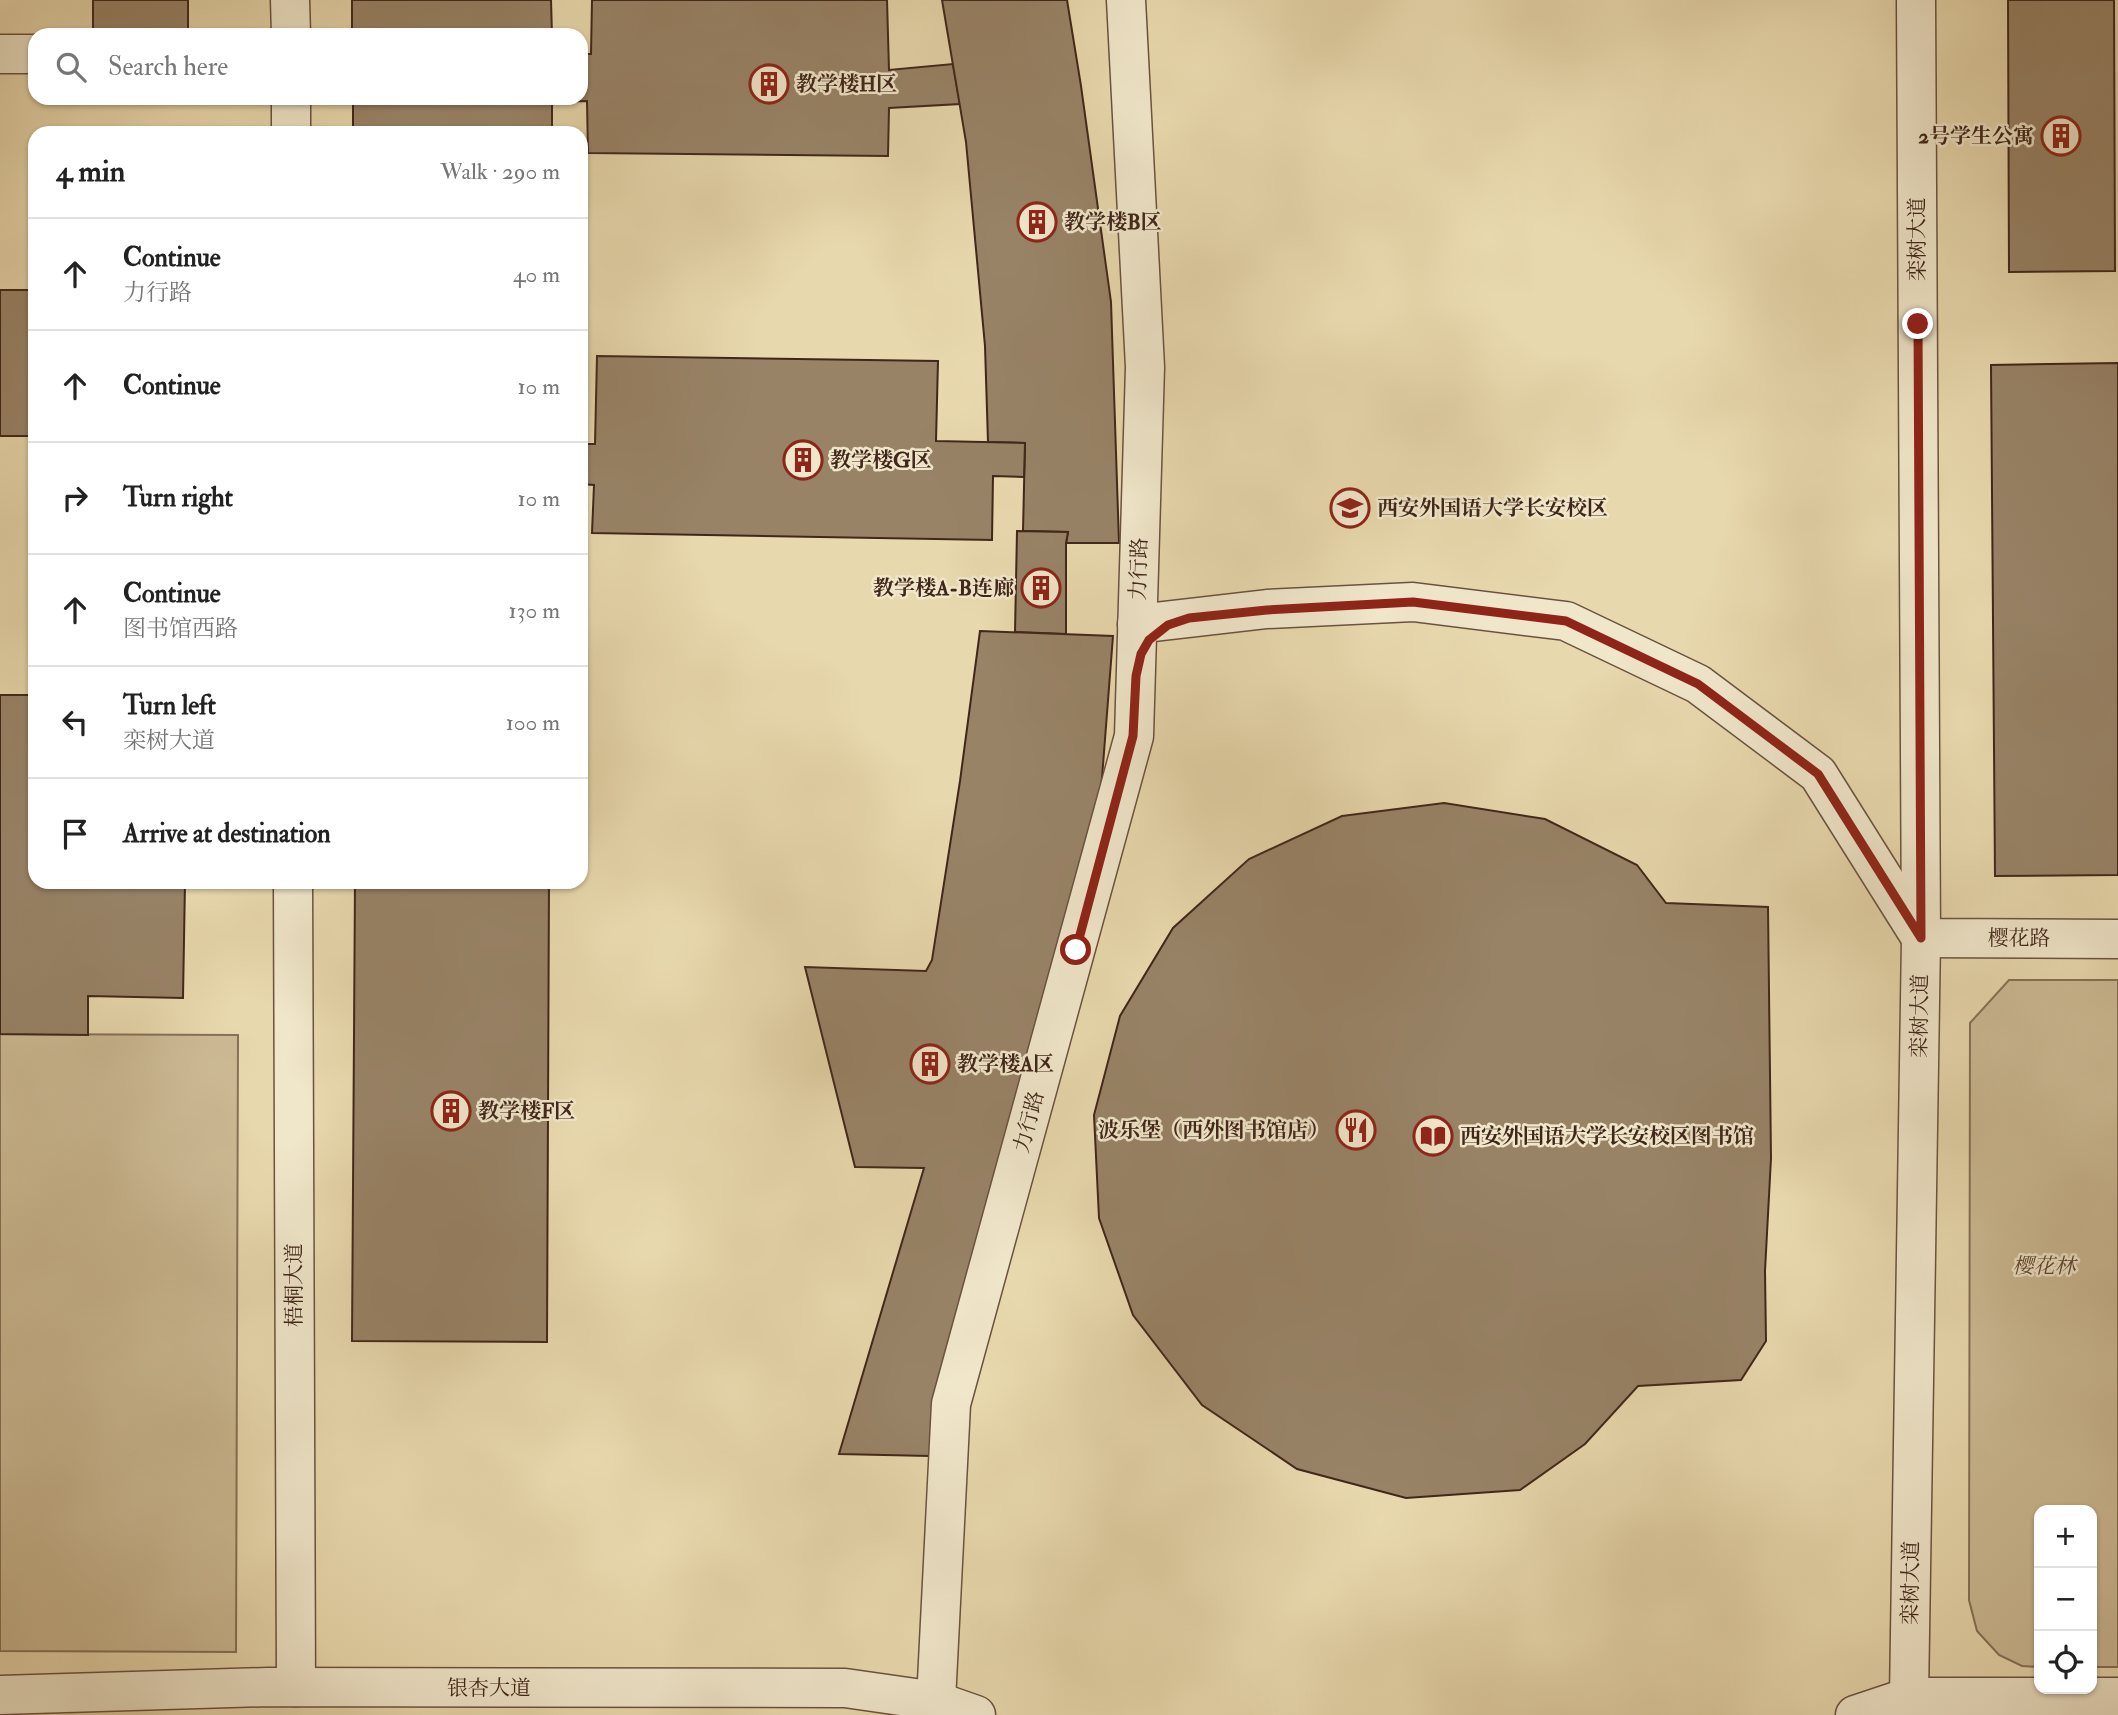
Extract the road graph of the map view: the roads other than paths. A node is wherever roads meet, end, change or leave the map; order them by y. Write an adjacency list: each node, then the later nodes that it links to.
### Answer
1 (290, 0): 4 (street)
2 (1126, 0): 9 (street, 力行路)
3 (1916, 0): 14 (street, 栾树大道)
4 (290, 28)
5 (0, 54): 6 (street)
6 (28, 54)
7 (291, 105): 8 (street)
8 (291, 126)
9 (1139, 574): 10 (street); 11 (street, 力行路)
10 (1189, 618): 11 (street); 12 (street); 14 (street)
11 (1137, 624): 12 (street, 力行路)
12 (1136, 676): 20 (street, 力行路)
13 (293, 889): 16 (street, 梧桐大道)
14 (1921, 938): 15 (street, 樱花路); 18 (street, 栾树大道)
15 (2118, 939)
16 (296, 1687): 17 (street, 银杏大道); 20 (street, 银杏大道)
17 (0, 1695)
18 (1909, 1697): 19 (street); 22 (street)
19 (2118, 1697)
20 (936, 1701): 21 (street, 银杏大道)
21 (976, 1715)
22 (1855, 1715)

